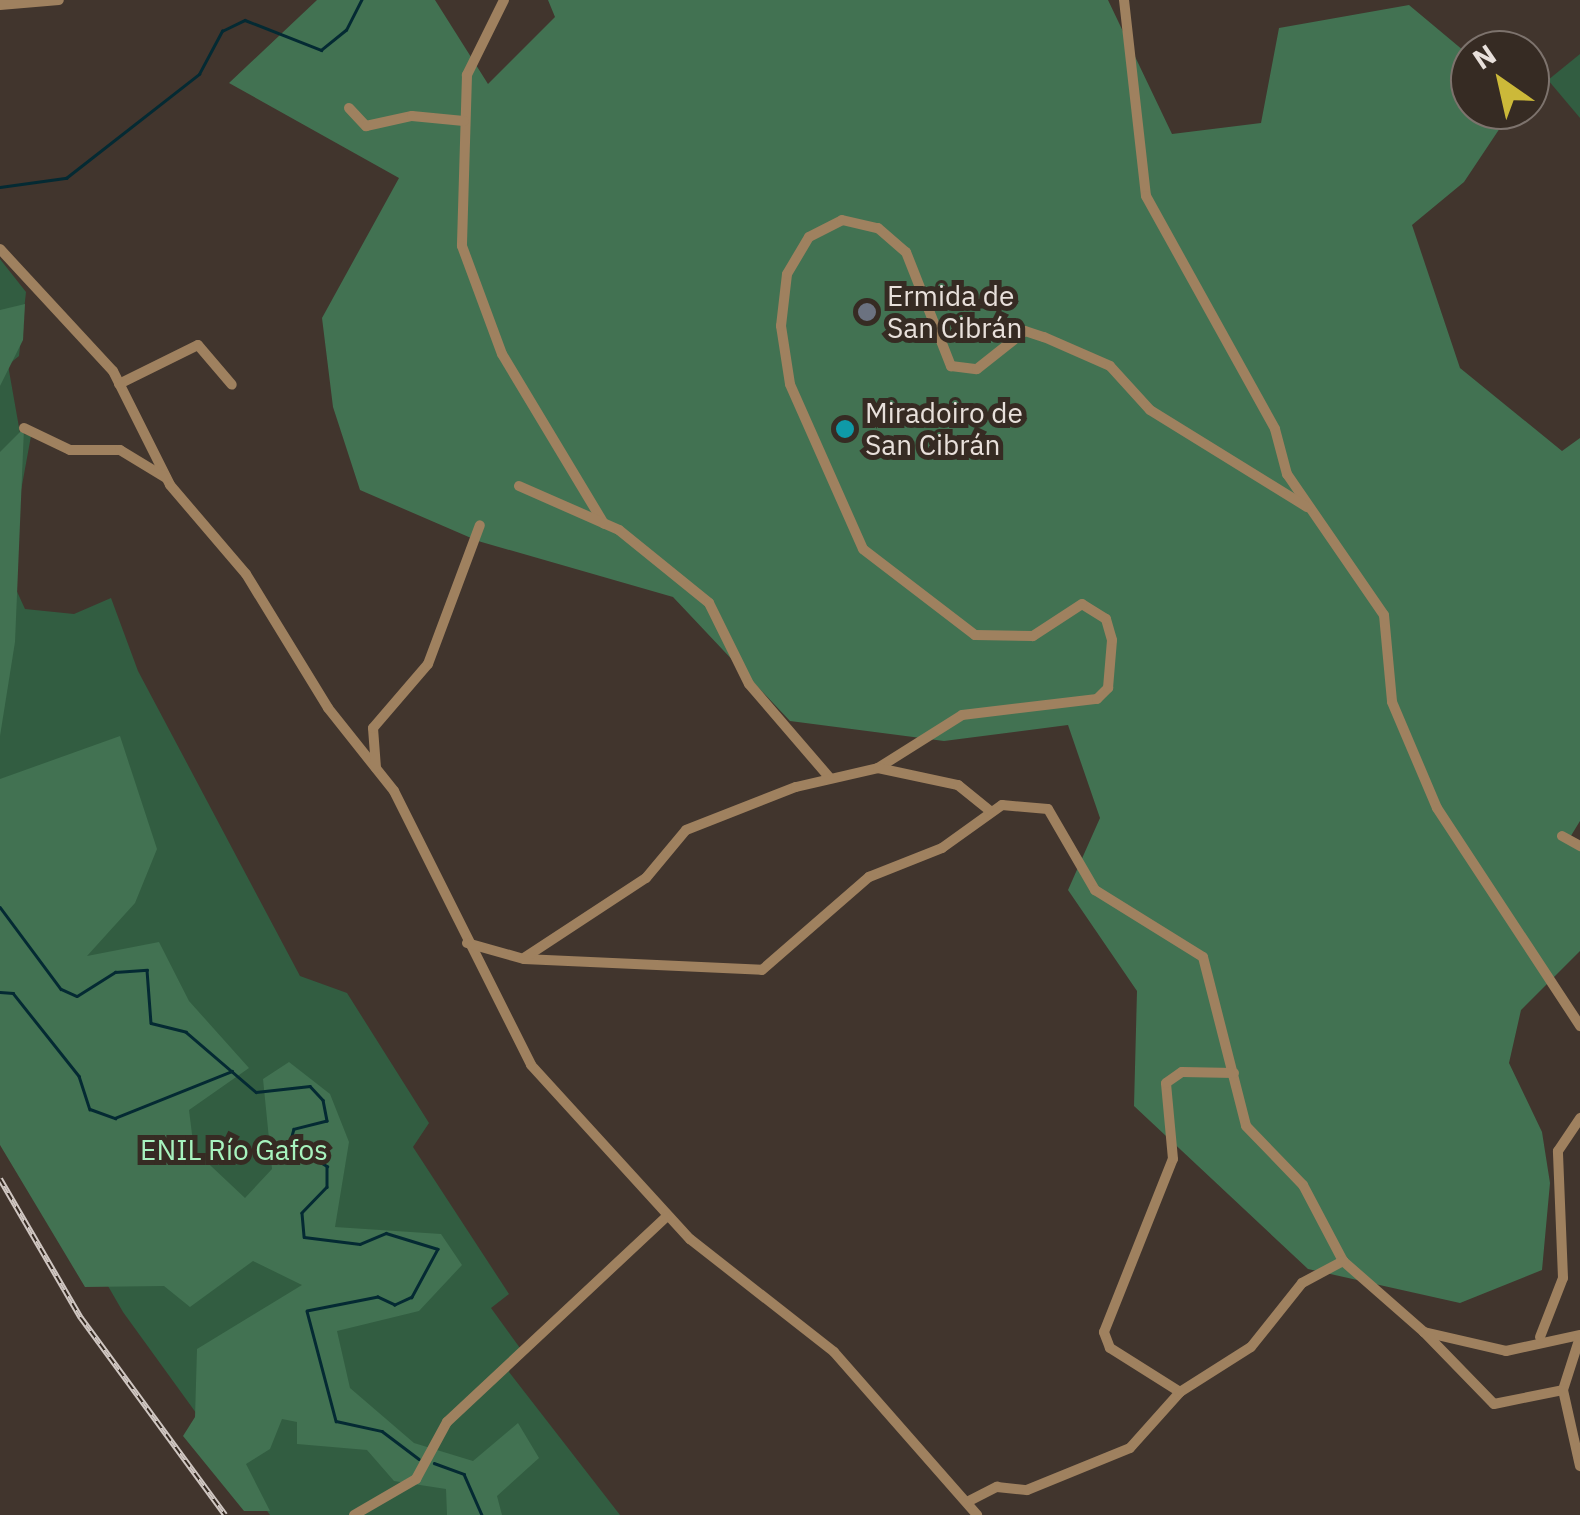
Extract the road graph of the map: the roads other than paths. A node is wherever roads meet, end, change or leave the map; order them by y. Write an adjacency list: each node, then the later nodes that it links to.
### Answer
1 (59, 0): 4 (street)
2 (504, 0): 6 (street)
3 (1124, 0): 13 (street)
4 (0, 5)
5 (348, 108): 6 (street)
6 (464, 121): 14 (street)
7 (0, 249): 8 (street)
8 (119, 384): 9 (street); 11 (street)
9 (232, 385)
10 (24, 428): 11 (street)
11 (166, 478): 16 (street)
12 (519, 486): 14 (street)
13 (1307, 508): 17 (street); 24 (street)
14 (604, 524): 18 (street)
15 (480, 525): 16 (street)
16 (376, 768): 22 (street)
17 (878, 768): 18 (street); 19 (street)
18 (828, 777): 23 (street)
19 (989, 810): 23 (street); 25 (street)
20 (1562, 836): 21 (street)
21 (1580, 846)
22 (467, 943): 23 (street); 27 (street)
23 (524, 958)
24 (1580, 1026)
25 (1234, 1073): 28 (street); 35 (street)
26 (1580, 1118): 32 (street)
27 (667, 1216): 37 (street); 38 (street)
28 (1343, 1261): 29 (street); 35 (street)
29 (1424, 1332): 31 (street); 33 (street)
30 (1580, 1336): 32 (street); 34 (street)
31 (1443, 1337): 32 (street); 33 (street)
32 (1540, 1337)
33 (1433, 1346): 34 (street)
34 (1563, 1390): 36 (street)
35 (1180, 1392): 37 (street)
36 (1580, 1466)
37 (967, 1502): 39 (street)
38 (354, 1515)
39 (978, 1515)

